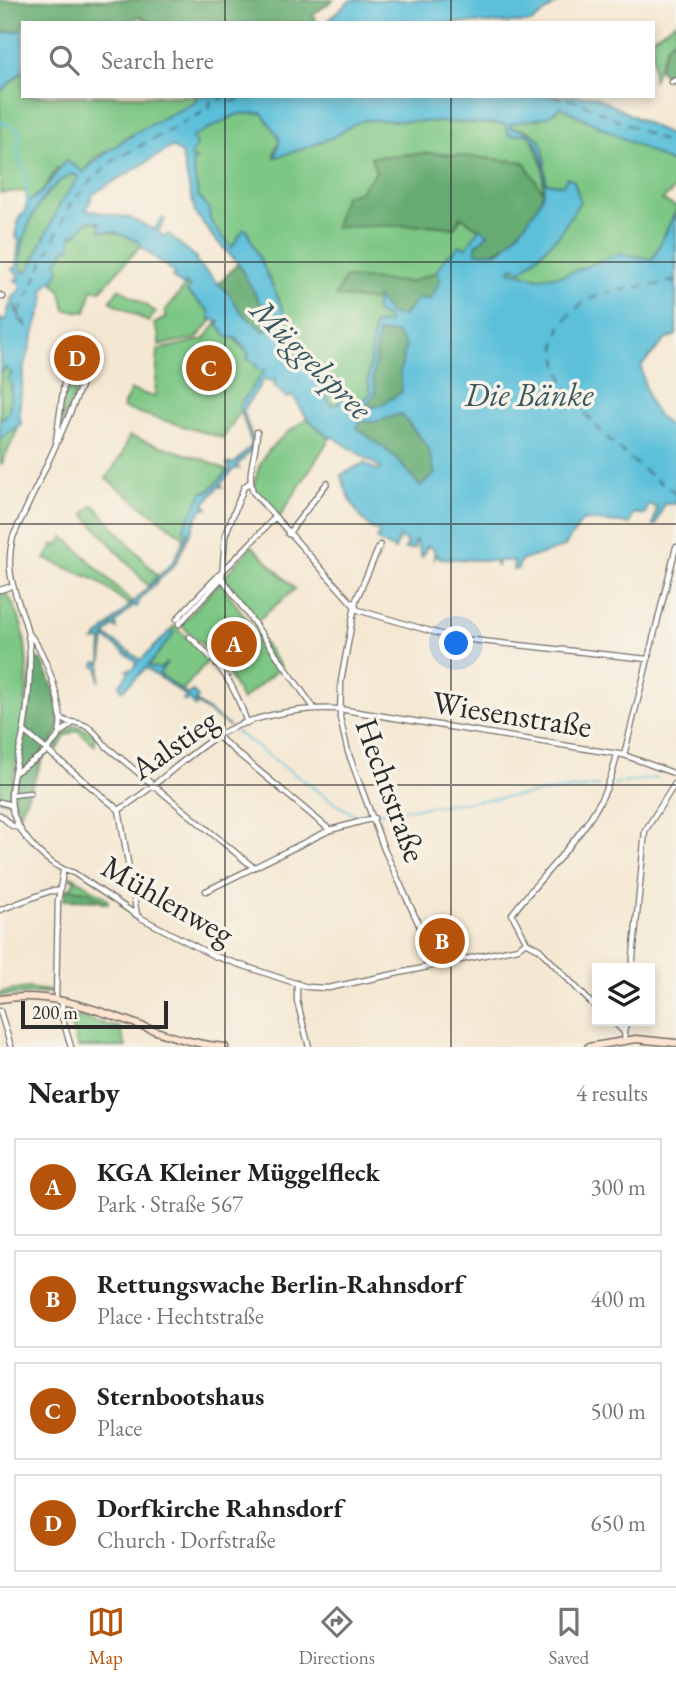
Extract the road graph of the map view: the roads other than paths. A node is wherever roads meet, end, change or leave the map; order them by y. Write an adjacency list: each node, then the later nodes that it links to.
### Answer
1 (257, 432): 3 (street)
2 (56, 441): 2 (street); 13 (street)
3 (249, 483): 5 (street); 9 (street)
4 (327, 483): 6 (street)
5 (274, 518): 6 (street); 10 (street)
6 (288, 534): 15 (street)
7 (380, 545): 15 (street, Hechtstraße)
8 (676, 547): 18 (street)
9 (223, 555): 10 (street); 11 (street)
10 (233, 560): 11 (street)
11 (222, 569): 12 (street); 12 (street)
12 (222, 578): 19 (street)
13 (9, 587): 14 (street); 16 (street)
14 (0, 590)
15 (354, 607): 18 (street); 20 (street, Hechtstraße)
16 (29, 635): 21 (street); 24 (street)
17 (190, 637): 22 (street)
18 (647, 659): 29 (street)
19 (314, 708): 20 (street, Aalstieg); 22 (street, Aalstieg)
20 (339, 709): 29 (street, Wiesenstraße); 42 (street, Hechtstraße)
21 (60, 717): 23 (street); 25 (street)
22 (247, 723): 26 (street, Aalstieg)
23 (73, 724): 25 (street); 33 (street)
24 (24, 732): 28 (street); 30 (street)
25 (59, 734): 27 (street)
26 (217, 736): 33 (street, Aalstieg); 44 (street)
27 (54, 741): 28 (street); 28 (street)
28 (49, 754): 30 (street); 40 (street)
29 (620, 754): 31 (street, Wiesenstraße); 51 (street)
30 (16, 772): 36 (street)
31 (676, 774)
32 (676, 782): 34 (street)
33 (153, 785): 40 (street, Aalstieg); 45 (street)
34 (670, 792): 37 (street); 52 (street)
35 (30, 793): 36 (street)
36 (12, 795): 39 (street)
37 (676, 795)
38 (0, 802): 39 (street)
39 (11, 804): 43 (street, Mühlenweg)
40 (119, 810): 50 (street)
41 (0, 815): 43 (street)
42 (373, 818): 44 (street); 53 (street, Hechtstraße)
43 (19, 828): 46 (street, Mühlenweg)
44 (330, 830): 45 (street)
45 (253, 867): 48 (street)
46 (63, 872): 47 (street); 50 (street, Mühlenweg)
47 (59, 891): 49 (street); 56 (street)
48 (206, 891)
49 (0, 910)
50 (137, 915): 54 (street, Mühlenweg)
51 (526, 942): 53 (street, Mühlenweg); 57 (street)
52 (632, 963)
53 (429, 966): 54 (street, Mühlenweg)
54 (297, 983): 70 (street)
55 (0, 999): 56 (main road)
56 (59, 1000): 62 (main road); 67 (street)
57 (592, 1004)
58 (0, 1011): 66 (street)
59 (618, 1026): 61 (street)
60 (626, 1026): 61 (street)
61 (624, 1032): 63 (street)
62 (185, 1038): 68 (street); 69 (main road)
63 (625, 1040): 65 (main road); 71 (main road)
64 (676, 1043): 65 (main road)
65 (659, 1044)
66 (11, 1047)
67 (71, 1047)
68 (183, 1047)
69 (225, 1047)
70 (309, 1047)
71 (588, 1047)

